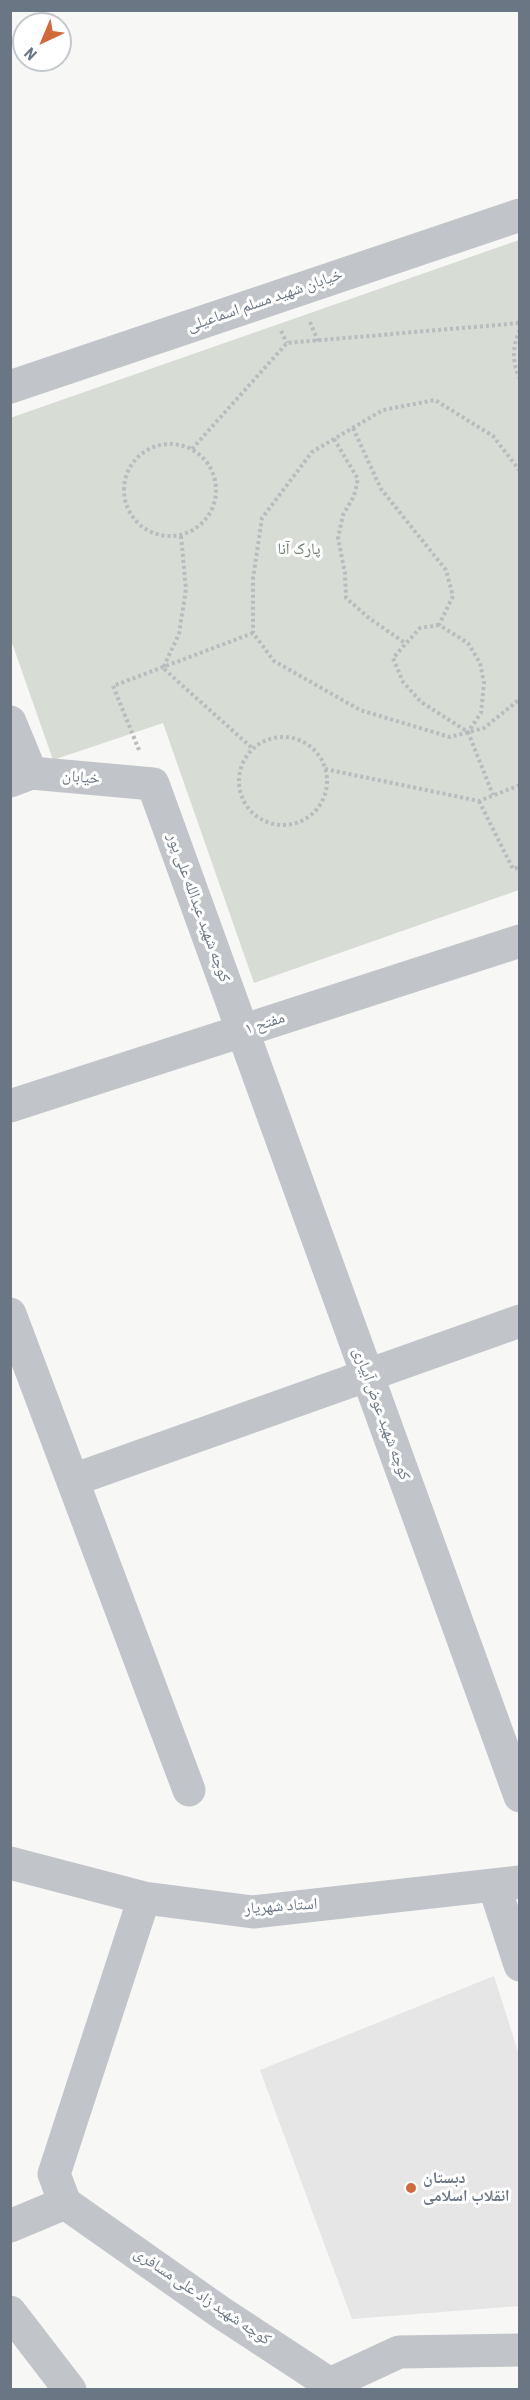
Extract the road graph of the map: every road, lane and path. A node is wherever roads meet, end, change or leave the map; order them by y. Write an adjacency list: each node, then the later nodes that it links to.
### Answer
1 (519, 215): 5 (street, خیابان شهید مسلم اسماعیلی)
2 (519, 323): 8 (path)
3 (519, 330): 4 (path)
4 (519, 379)
5 (10, 387)
6 (352, 428): 7 (path); 9 (path); 11 (path)
7 (334, 439): 12 (path); 13 (path)
8 (192, 449): 10 (path); 10 (path)
9 (519, 471)
10 (181, 536): 14 (path)
11 (439, 624): 13 (path); 17 (path)
12 (253, 633): 14 (path); 17 (path)
13 (405, 643): 17 (path)
14 (163, 668): 18 (path); 21 (path)
15 (519, 699): 17 (path)
16 (10, 722): 20 (street)
17 (468, 732): 23 (path)
18 (253, 749): 19 (path); 19 (path)
19 (326, 769): 24 (path)
20 (21, 777): 21 (street, خیابان)
21 (153, 784): 27 (street, کوچه شهید عبدالله علی پور)
22 (519, 785): 23 (path)
23 (493, 795): 24 (path)
24 (479, 801): 25 (path)
25 (519, 867)
26 (519, 941): 27 (street, مفتح ۱)
27 (243, 1031): 28 (street, مفتح ۱); 31 (street, کوچه شهید عوض آبیاری)
28 (10, 1106)
29 (10, 1314): 32 (street)
30 (519, 1321): 31 (street)
31 (367, 1374): 32 (street); 34 (street, کوچه شهید عوض آبیاری)
32 (73, 1480): 33 (street)
33 (189, 1790)
34 (519, 1796)
35 (10, 1863): 37 (street, استاد شهریار)
36 (507, 1884): 37 (street, استاد شهریار); 38 (street)
37 (144, 1898): 39 (street)
38 (519, 1965)
39 (65, 2203): 40 (street); 43 (street, کوچه شهید زاد علی مسافری)
40 (10, 2226)
41 (10, 2312): 44 (street)
42 (516, 2356): 43 (street)
43 (336, 2386)
44 (70, 2390)

